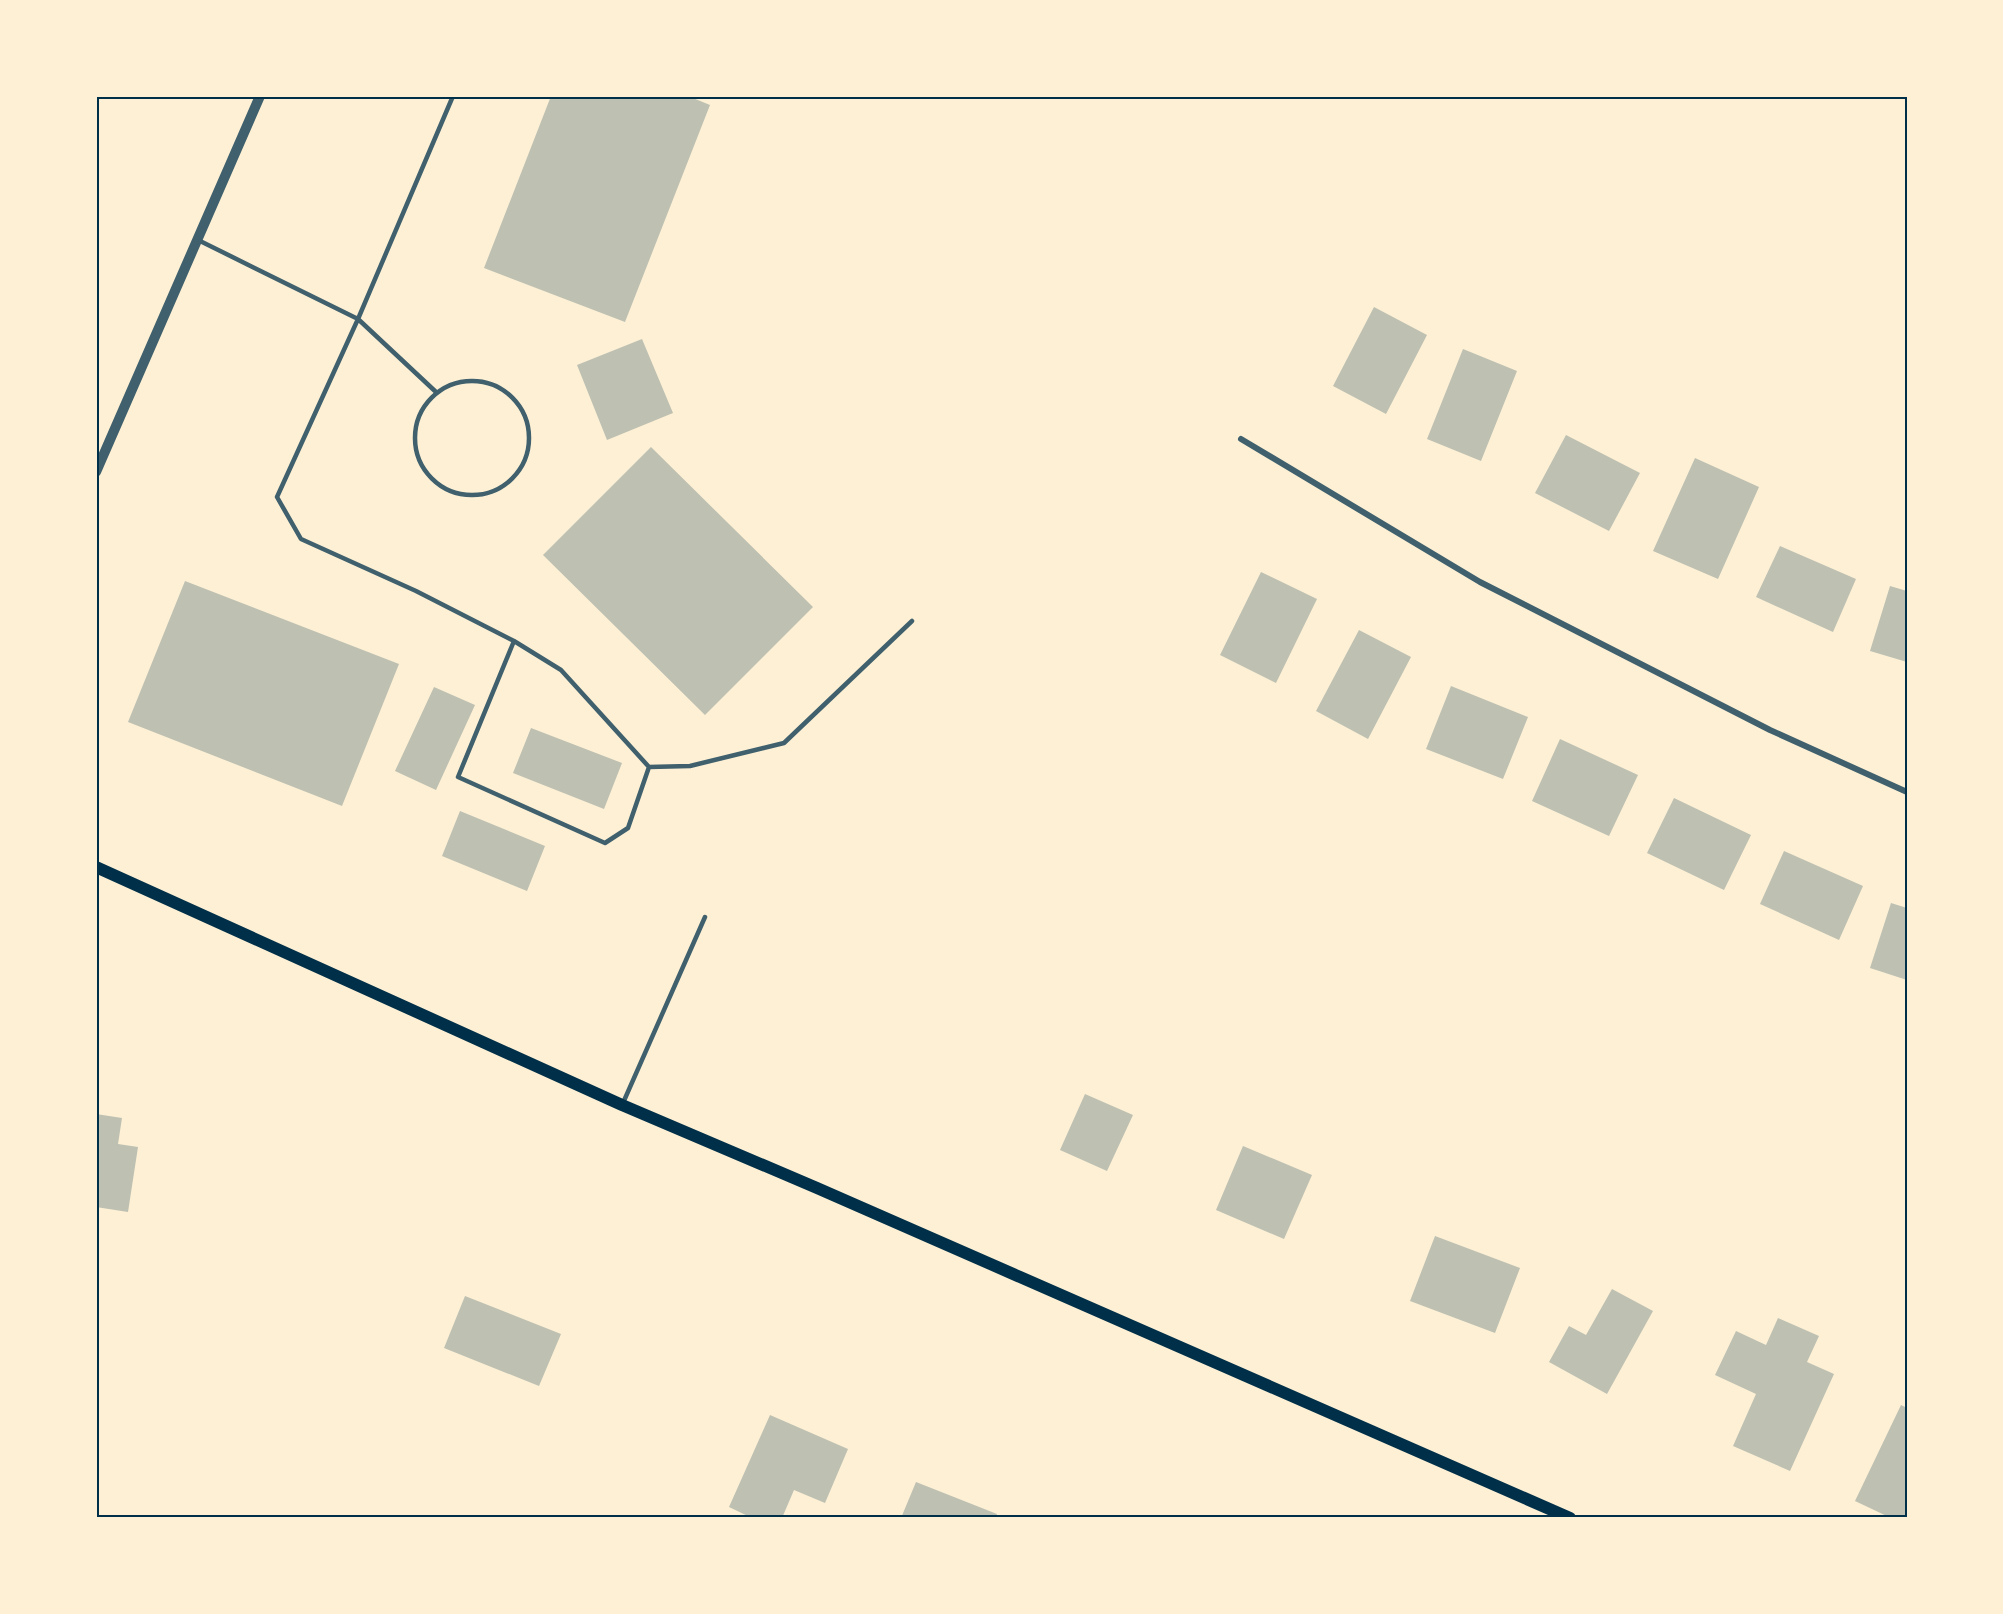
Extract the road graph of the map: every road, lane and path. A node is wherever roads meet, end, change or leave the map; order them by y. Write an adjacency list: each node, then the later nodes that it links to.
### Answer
1 (260, 96): 3 (street)
2 (453, 96): 4 (lane)
3 (198, 240): 4 (lane); 7 (street)
4 (358, 319): 5 (lane); 9 (lane)
5 (436, 392): 5 (lane)
6 (1241, 439): 11 (street)
7 (96, 472)
8 (912, 621): 10 (lane)
9 (514, 641): 10 (lane); 10 (lane)
10 (649, 767)
11 (1907, 792)
12 (96, 867): 14 (main road)
13 (705, 917): 14 (lane)
14 (622, 1105): 15 (main road)
15 (1570, 1518)

